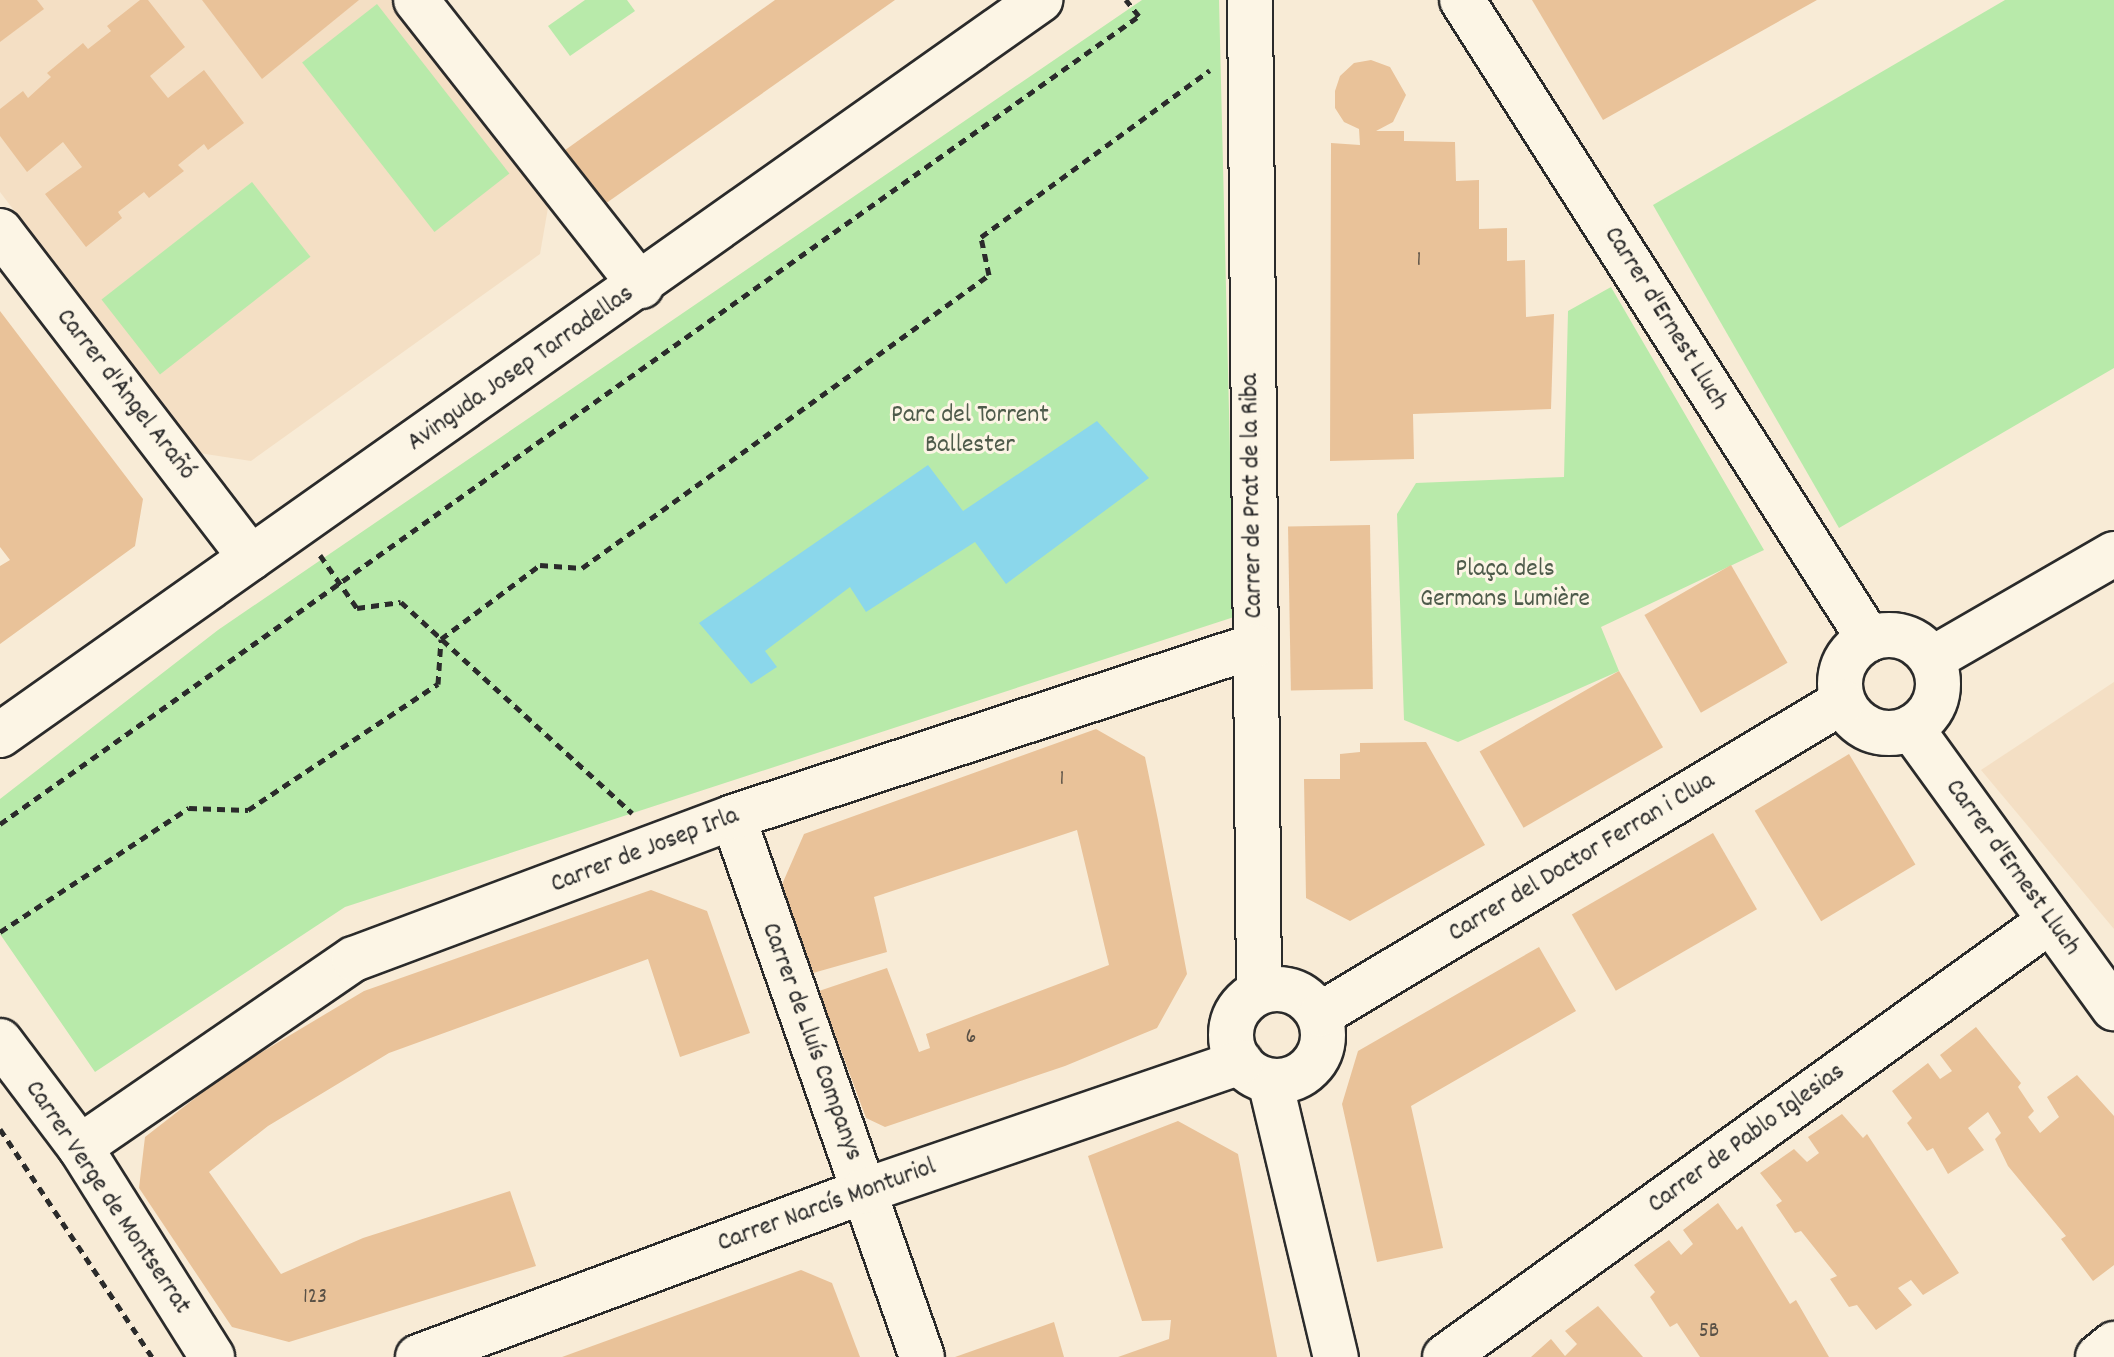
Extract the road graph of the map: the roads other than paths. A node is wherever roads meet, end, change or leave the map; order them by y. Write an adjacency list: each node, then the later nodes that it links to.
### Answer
1 (416, 0): 6 (street)
2 (1040, 0): 6 (street, Avinguda Josep Tarradellas)
3 (1250, 0): 10 (street, Carrer de Prat de la Riba)
4 (1462, 0): 9 (street, Carrer d'Ernest Lluch)
5 (0, 231): 8 (street, Carrer d'Àngel Arañó)
6 (641, 286): 8 (street, Avinguda Josep Tarradellas)
7 (2114, 554): 11 (street)
8 (251, 558): 14 (street, Avinguda Josep Tarradellas)
9 (1869, 639): 11 (street); 12 (street)
10 (1254, 646): 15 (street, Carrer de Josep Irla); 17 (street, Carrer de Prat de la Riba)
11 (1932, 659): 13 (street)
12 (1842, 702): 13 (street); 19 (street, Carrer del Doctor Ferran i Clua)
13 (1911, 728): 16 (street, Carrer d'Ernest Lluch)
14 (0, 735)
15 (733, 817): 22 (street, Carrer de Josep Irla); 23 (street, Carrer de Lluís Companys)
16 (2050, 921): 18 (street, Carrer d'Ernest Lluch); 29 (street, Carrer de Pablo Iglesias)
17 (1259, 992): 19 (street); 21 (street)
18 (2114, 1008)
19 (1321, 1014): 21 (street)
20 (0, 1041): 22 (street, Carrer Verge de Montserrat)
21 (1255, 1071): 23 (street, Carrer Narcís Monturiol); 28 (street)
22 (80, 1147): 25 (street, Carrer Verge de Montserrat)
23 (864, 1191): 26 (street, Carrer Narcís Monturiol); 27 (street, Carrer de Lluís Companys)
24 (2114, 1344): 30 (street)
25 (212, 1357)
26 (418, 1357)
27 (922, 1357)
28 (1336, 1357)
29 (1445, 1357)
30 (2098, 1357)

